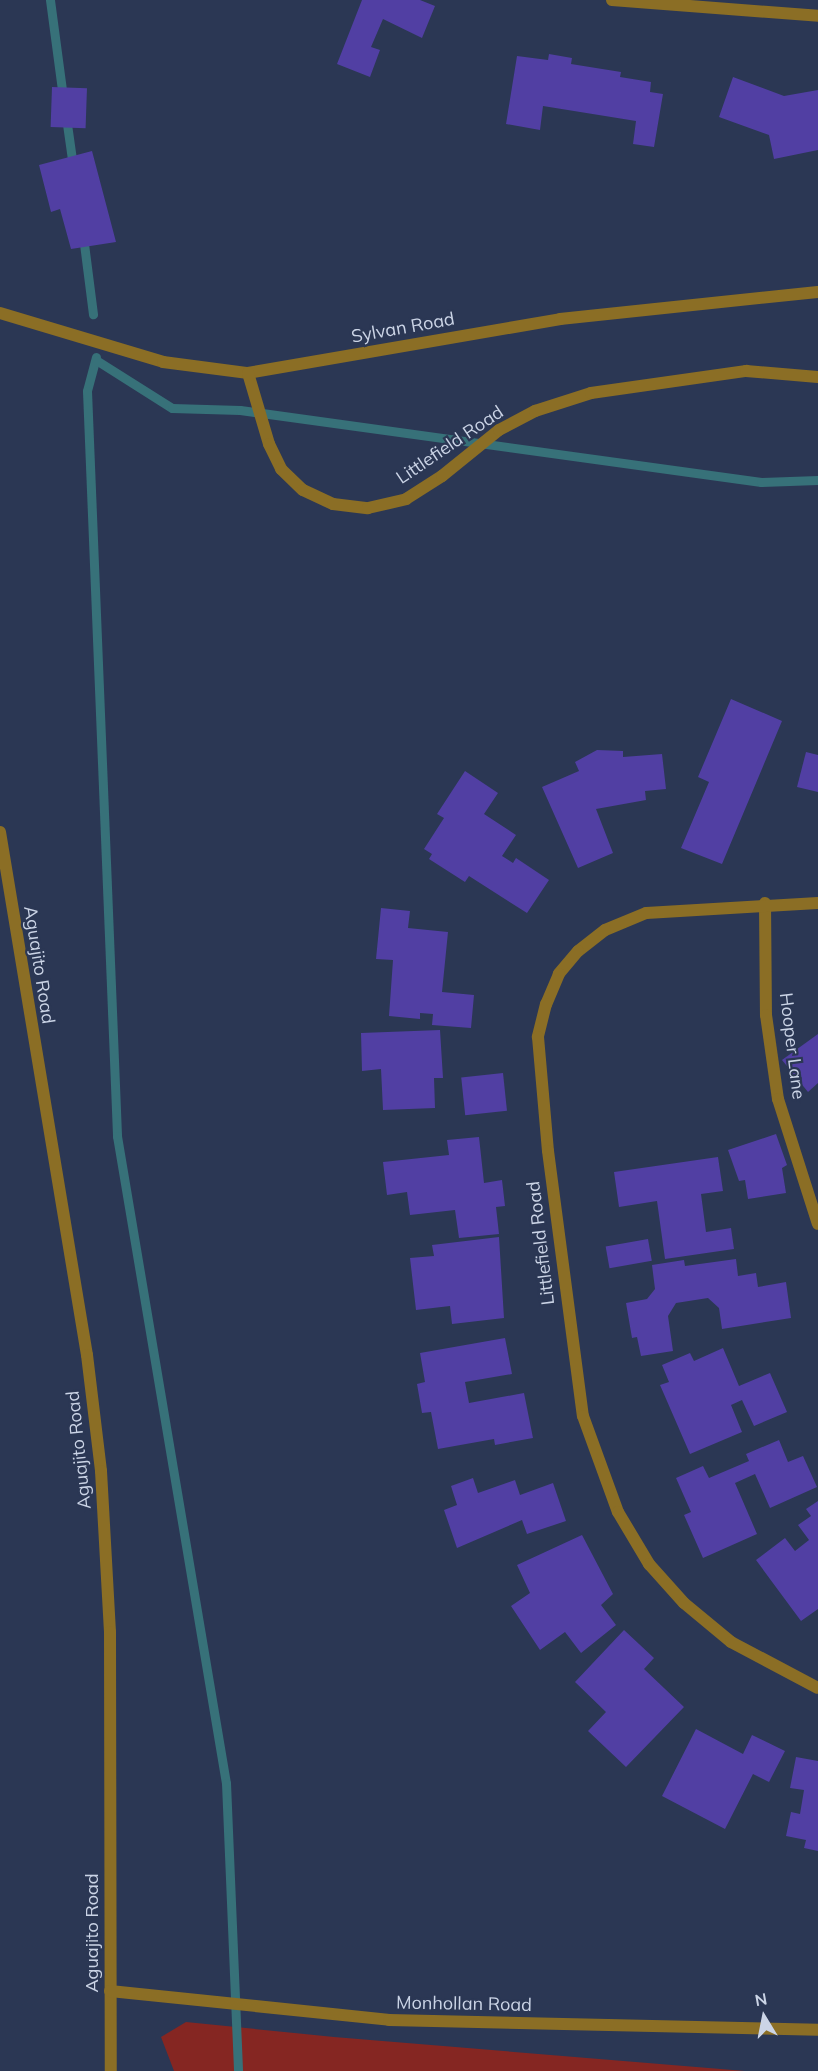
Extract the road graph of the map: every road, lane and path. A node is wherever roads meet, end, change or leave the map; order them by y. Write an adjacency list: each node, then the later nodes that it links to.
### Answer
1 (612, 0): 2 (street)
2 (818, 16)
3 (818, 292): 5 (street, Sylvan Road)
4 (0, 313): 5 (street, Sylvan Road)
5 (248, 373): 6 (street, Littlefield Road)
6 (818, 377)
7 (0, 832): 12 (street, Aguajito Road)
8 (765, 903): 9 (street, Littlefield Road); 10 (street, Hooper Lane); 11 (street, Littlefield Road)
9 (818, 903)
10 (818, 1224)
11 (818, 1688)
12 (111, 1991): 13 (street, Monhollan Road); 14 (street, Aguajito Road)
13 (818, 2030)
14 (111, 2071)

